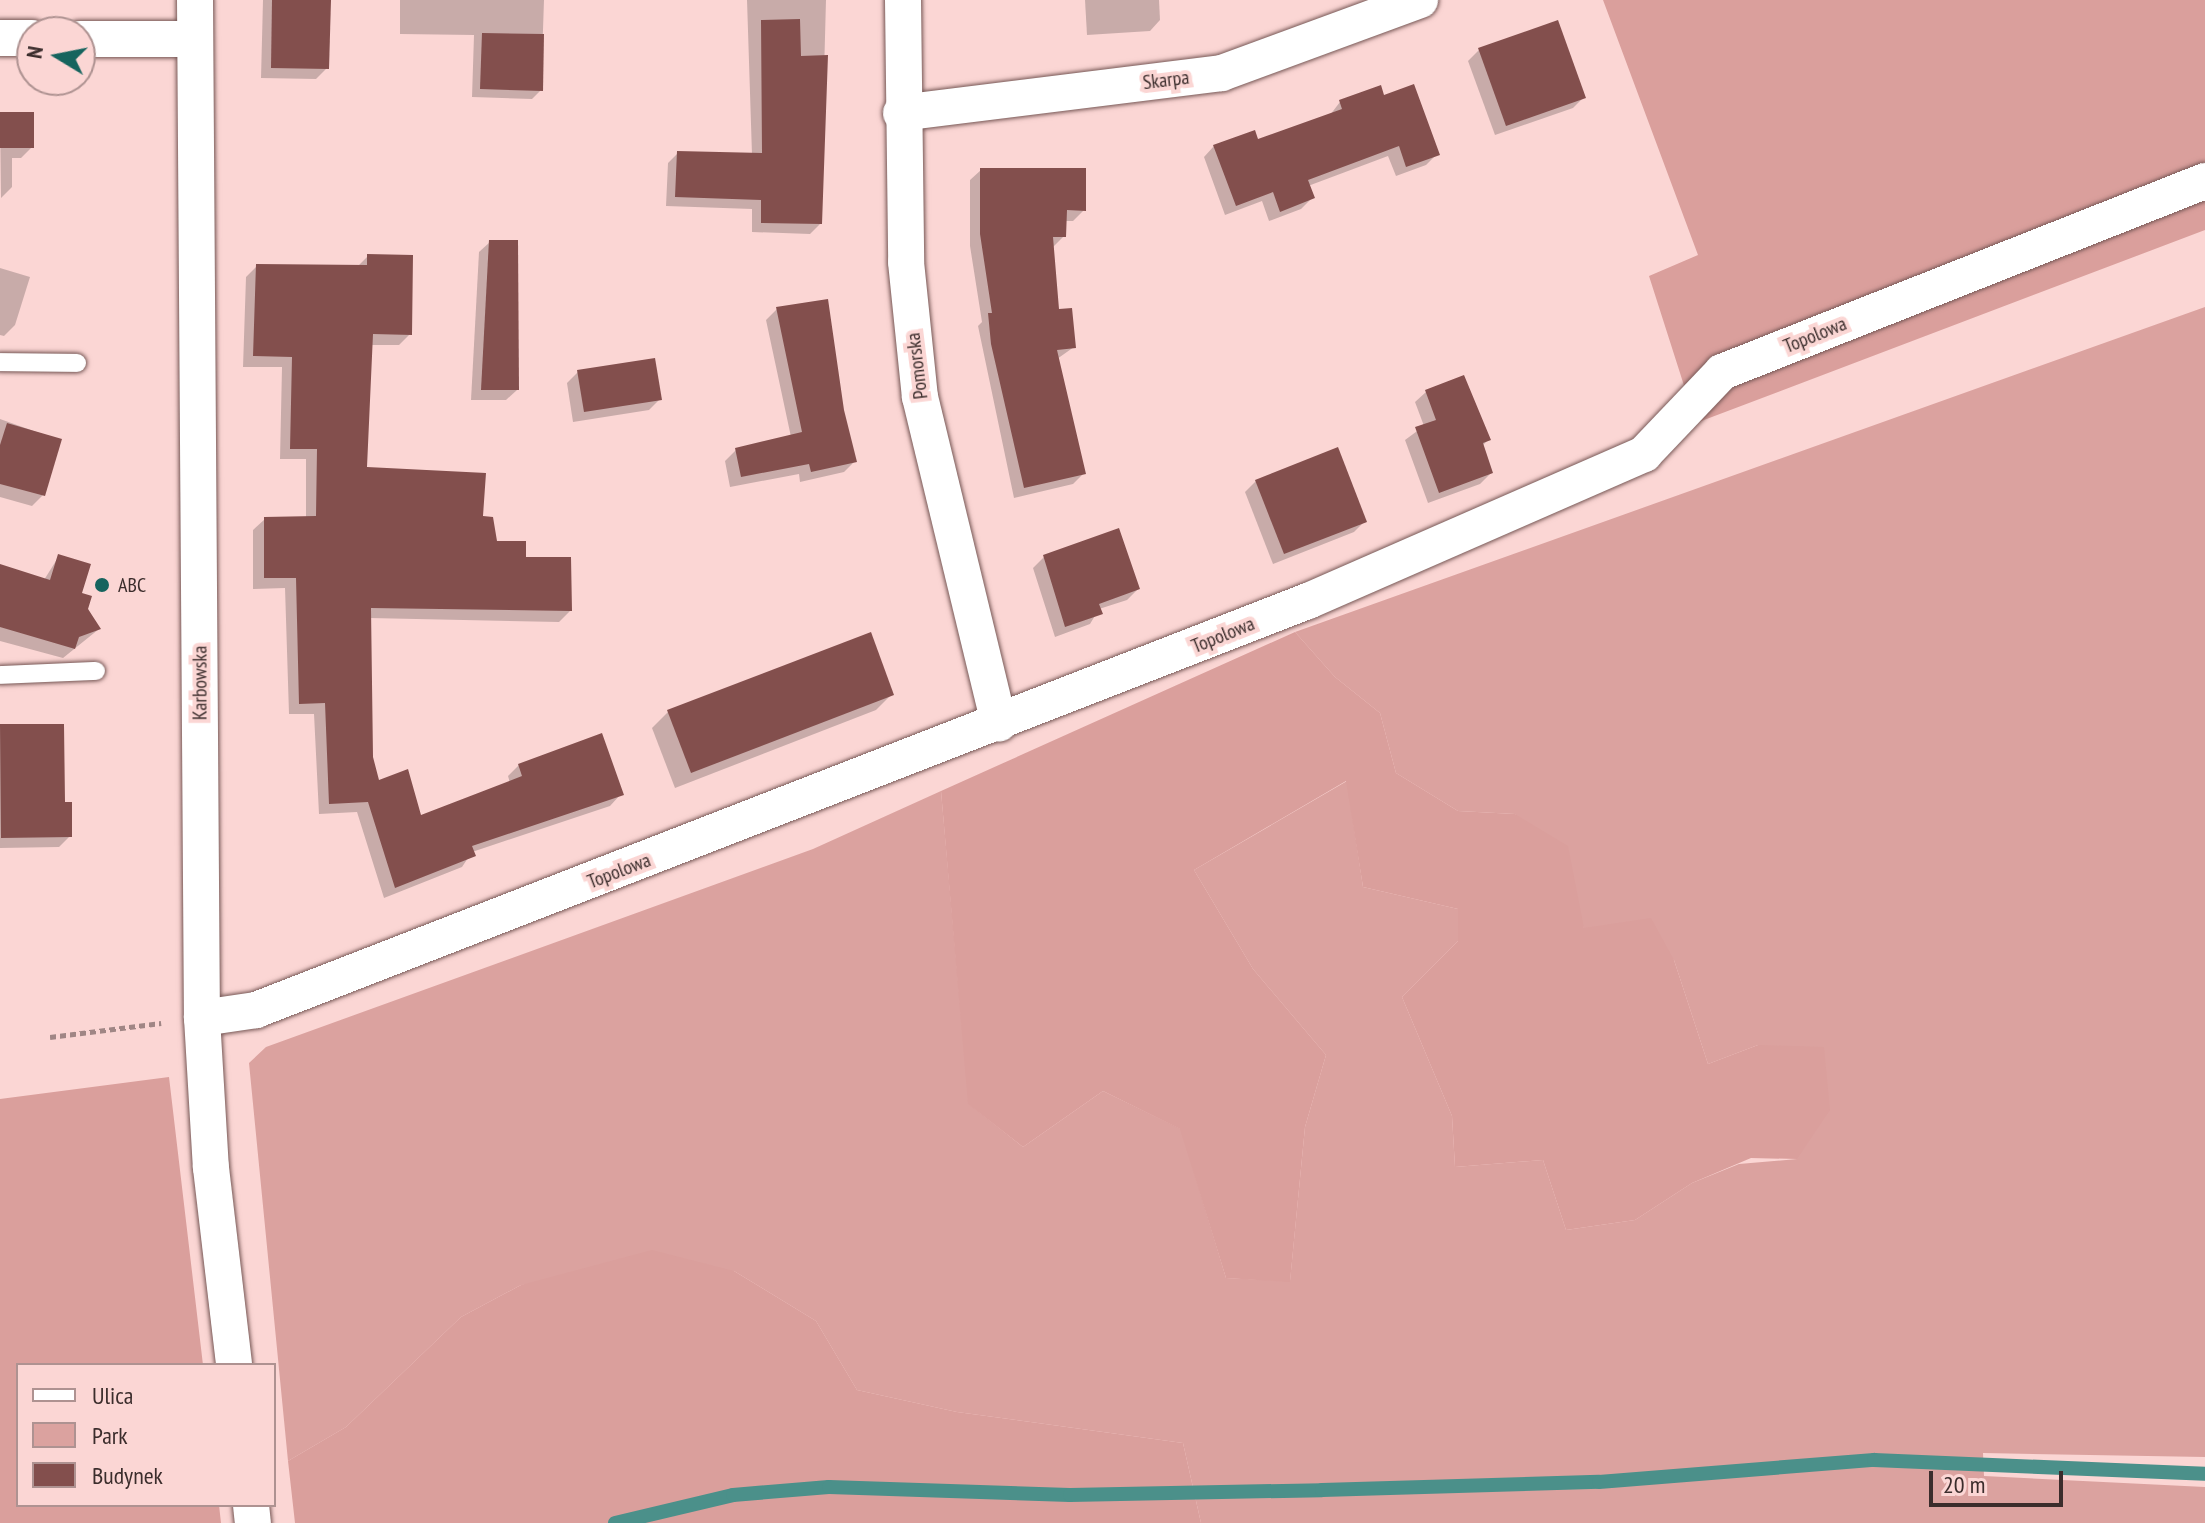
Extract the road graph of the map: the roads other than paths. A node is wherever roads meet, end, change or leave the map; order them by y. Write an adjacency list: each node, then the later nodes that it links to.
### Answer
1 (195, 0): 5 (street, Karbowska)
2 (903, 0): 6 (street, Pomorska)
3 (1420, 0): 6 (street, Skarpa)
4 (96, 39): 5 (street)
5 (195, 39): 13 (street, Karbowska)
6 (901, 113): 12 (street, Pomorska)
7 (2205, 181): 12 (street, Topolowa)
8 (0, 362): 9 (lane)
9 (77, 363)
10 (96, 671): 11 (lane)
11 (0, 675)
12 (999, 724): 13 (street, Topolowa)
13 (202, 1018): 14 (street, Karbowska)
14 (234, 1363)

